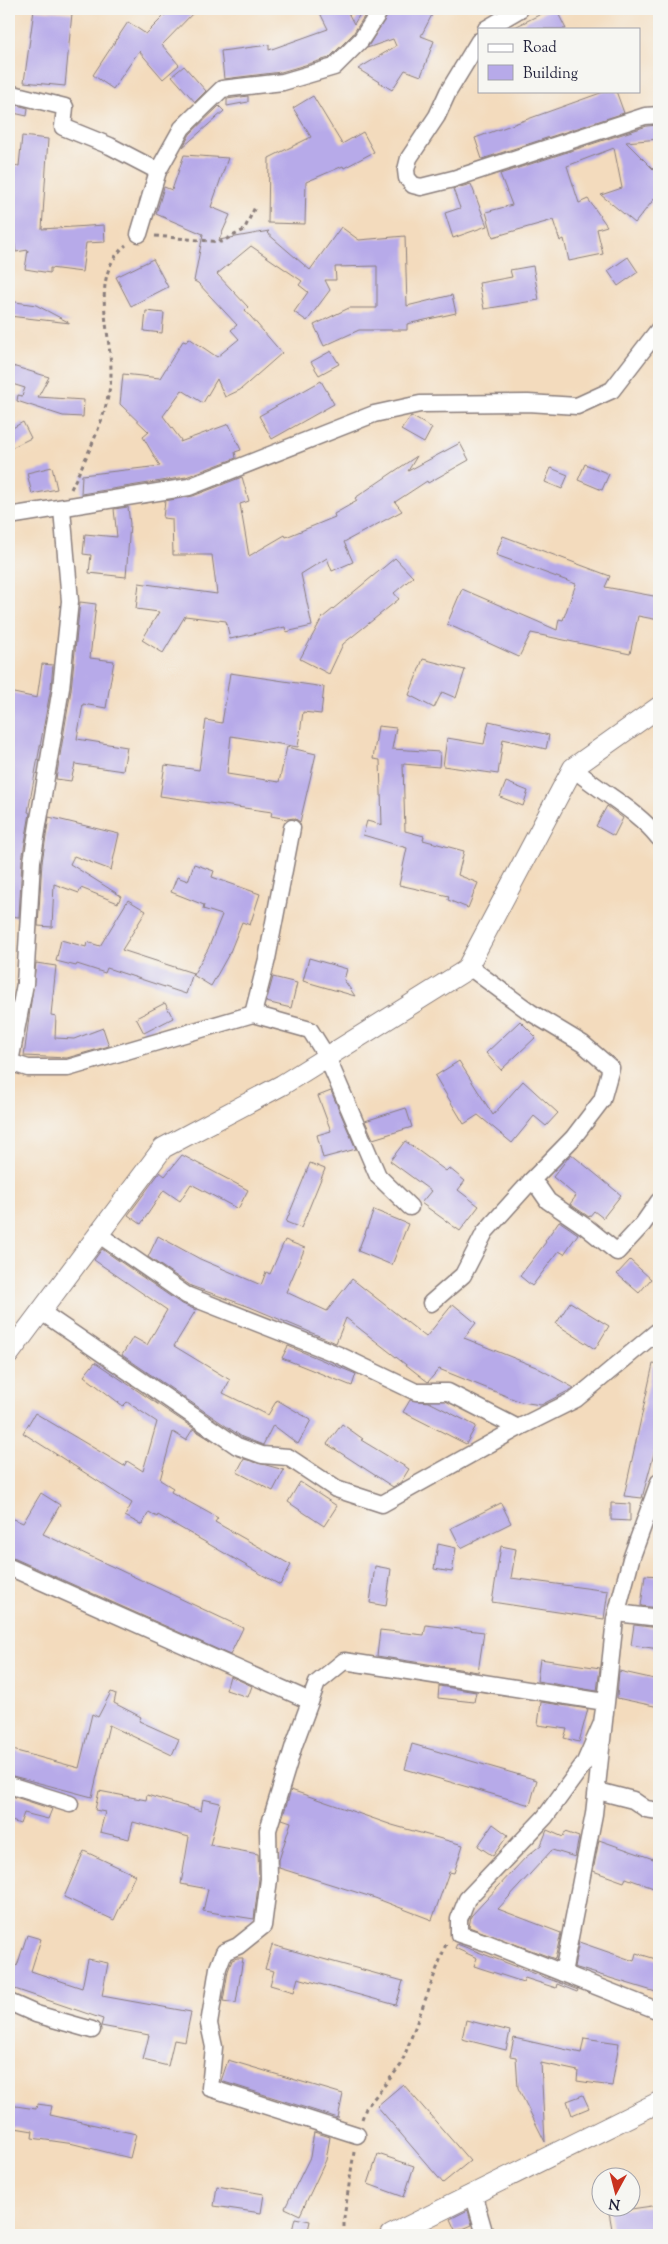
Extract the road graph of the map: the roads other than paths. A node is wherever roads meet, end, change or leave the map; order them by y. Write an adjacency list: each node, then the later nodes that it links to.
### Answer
1 (381, 9): 8 (street)
2 (493, 9): 4 (street)
3 (520, 9): 4 (street)
4 (487, 28)
5 (478, 43): 7 (street)
6 (9, 93): 8 (street)
7 (659, 115)
8 (158, 171): 9 (street)
9 (138, 234)
10 (659, 329): 11 (street)
11 (62, 509): 12 (street); 20 (street)
12 (9, 516)
13 (659, 706): 14 (street)
14 (572, 768): 16 (street); 17 (street)
15 (292, 828): 18 (street)
16 (659, 838)
17 (468, 966): 19 (street); 21 (street)
18 (253, 1014): 19 (street); 20 (street)
19 (327, 1057): 23 (street); 24 (street)
20 (9, 1064)
21 (531, 1181): 22 (street); 25 (street)
22 (659, 1201)
23 (410, 1207)
24 (98, 1234): 26 (street); 29 (street)
25 (431, 1303)
26 (40, 1311): 28 (street); 29 (street)
27 (659, 1330): 29 (street)
28 (9, 1354)
29 (518, 1428)
30 (659, 1482): 32 (street)
31 (9, 1567): 34 (street)
32 (617, 1613): 33 (street); 36 (street)
33 (659, 1618)
34 (310, 1702): 39 (street); 44 (street)
35 (9, 1785): 37 (street)
36 (598, 1791): 38 (street); 39 (street)
37 (70, 1804)
38 (659, 1811)
39 (563, 1973): 41 (street)
40 (9, 2002): 42 (street)
41 (659, 2011)
42 (92, 2030)
43 (659, 2102): 45 (street)
44 (357, 2135)
45 (473, 2193): 46 (street); 47 (street)
46 (391, 2235)
47 (485, 2235)

